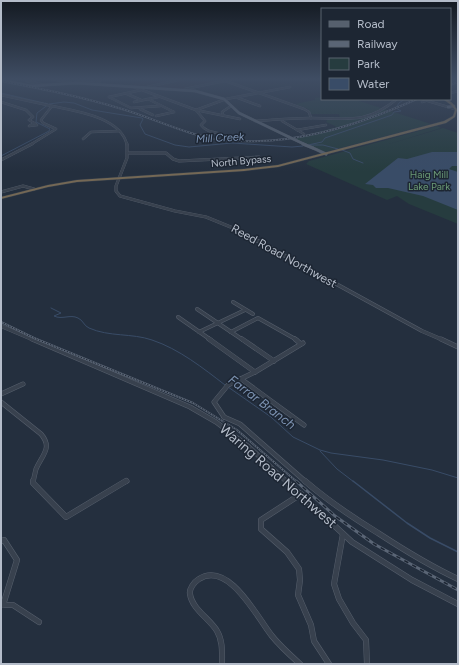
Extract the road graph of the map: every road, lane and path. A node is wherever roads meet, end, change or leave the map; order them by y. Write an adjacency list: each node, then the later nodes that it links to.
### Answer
1 (23, 109): 20 (street)
2 (49, 109): 30 (street)
3 (65, 109): 23 (street)
4 (141, 109): 13 (street)
5 (226, 109): 15 (street)
6 (234, 109): 19 (main road)
7 (304, 109): 16 (street)
8 (384, 109): 16 (street)
9 (456, 109): 28 (highway, North Bypass)
10 (165, 110): 11 (street)
11 (169, 110): 14 (street)
12 (196, 110): 15 (street); 24 (street)
13 (153, 114)
14 (156, 116)
15 (223, 116): 17 (street)
16 (311, 118): 18 (street)
17 (240, 119)
18 (281, 120): 19 (street); 22 (street)
19 (255, 121): 28 (main road, bridge)
20 (34, 123)
21 (326, 125): 22 (street)
22 (297, 130): 25 (street)
23 (120, 131): 26 (street); 27 (street)
24 (222, 134)
25 (304, 134)
26 (83, 139)
27 (128, 153): 29 (street); 31 (street)
28 (326, 154): 31 (highway, North Bypass)
29 (259, 157)
30 (1, 160)
31 (119, 178): 32 (highway, North Bypass); 44 (street, Reed Road Northwest)
32 (34, 189): 33 (street); 34 (highway, North Bypass)
33 (1, 192)
34 (1, 198)
35 (233, 302): 37 (street)
36 (197, 309): 40 (street)
37 (245, 310): 38 (street); 40 (street)
38 (253, 314)
39 (178, 318): 42 (street)
40 (217, 323): 42 (street); 43 (street)
41 (1, 326): 52 (street, Waring Road Northwest)
42 (199, 332): 46 (street)
43 (231, 332): 45 (street); 45 (street)
44 (458, 348)
45 (274, 361): 46 (street)
46 (255, 372): 47 (street)
47 (240, 379): 51 (street); 53 (street)
48 (23, 384): 49 (street)
49 (1, 394)
50 (1, 402): 54 (street)
51 (224, 417): 52 (street); 58 (street)
52 (216, 422): 55 (street, Waring Road Northwest)
53 (304, 425)
54 (128, 481)
55 (301, 494): 56 (street, Waring Road Northwest); 64 (street)
56 (343, 534): 59 (street, Waring Road Northwest); 65 (street)
57 (2, 540): 60 (street)
58 (458, 579)
59 (458, 604)
60 (2, 605): 61 (street)
61 (39, 622)
62 (222, 664): 63 (street)
63 (300, 664)
64 (329, 664)
65 (367, 664)

